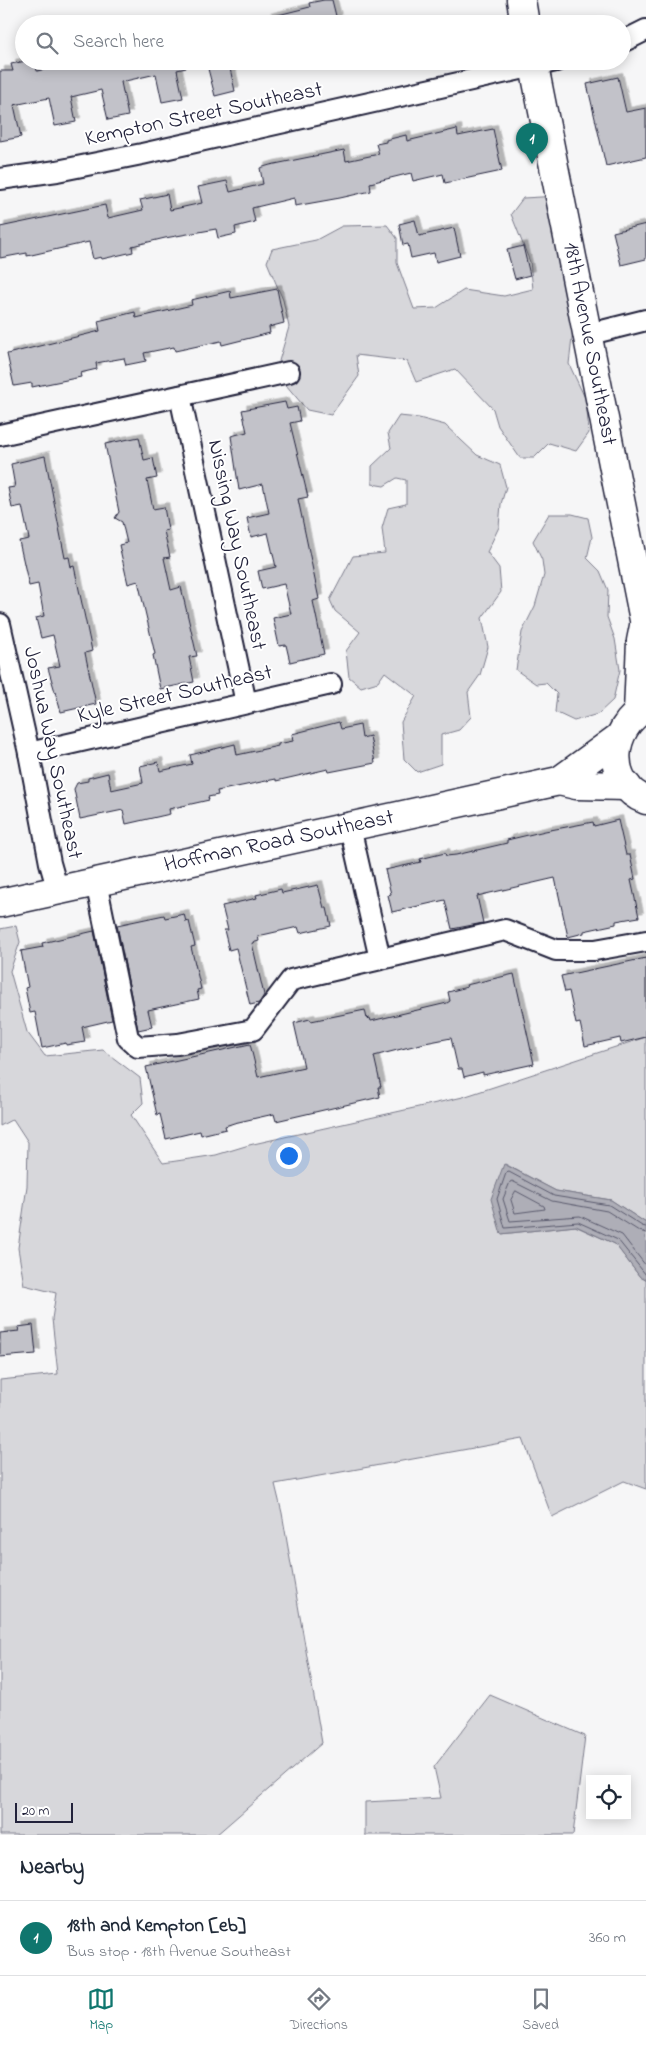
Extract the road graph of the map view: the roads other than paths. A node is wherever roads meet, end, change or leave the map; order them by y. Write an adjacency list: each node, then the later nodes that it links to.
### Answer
1 (520, 0): 2 (street)
2 (523, 15)
3 (646, 30): 4 (street)
4 (631, 38)
5 (510, 70): 7 (street, Kempton Street Southeast)
6 (542, 70): 9 (street, 18th Avenue Southeast)
7 (0, 179)
8 (646, 320): 9 (street)
9 (586, 335): 14 (street, 18th Avenue Southeast)
10 (289, 372): 11 (street)
11 (180, 396): 12 (street); 16 (street, Nissing Way Southeast)
12 (0, 435)
13 (0, 624): 19 (street, Joshua Way Southeast)
14 (645, 628): 17 (street, 18th Avenue Southeast)
15 (331, 684): 16 (street, Kyle Street Southeast)
16 (246, 703): 19 (street, Kyle Street Southeast)
17 (642, 710): 18 (street)
18 (618, 738): 20 (street, Hoffman Road Southeast); 21 (street)
19 (29, 753): 24 (street, Joshua Way Southeast)
20 (559, 781): 21 (street, Hoffman Road Southeast); 22 (street, Hoffman Road Southeast)
21 (640, 797)
22 (350, 827): 23 (street, Hoffman Road Southeast); 27 (street)
23 (96, 882): 24 (street, Hoffman Road Southeast); 27 (street)
24 (58, 891): 25 (street, Hoffman Road Southeast)
25 (0, 903)
26 (646, 941): 27 (street)
27 (380, 959)

